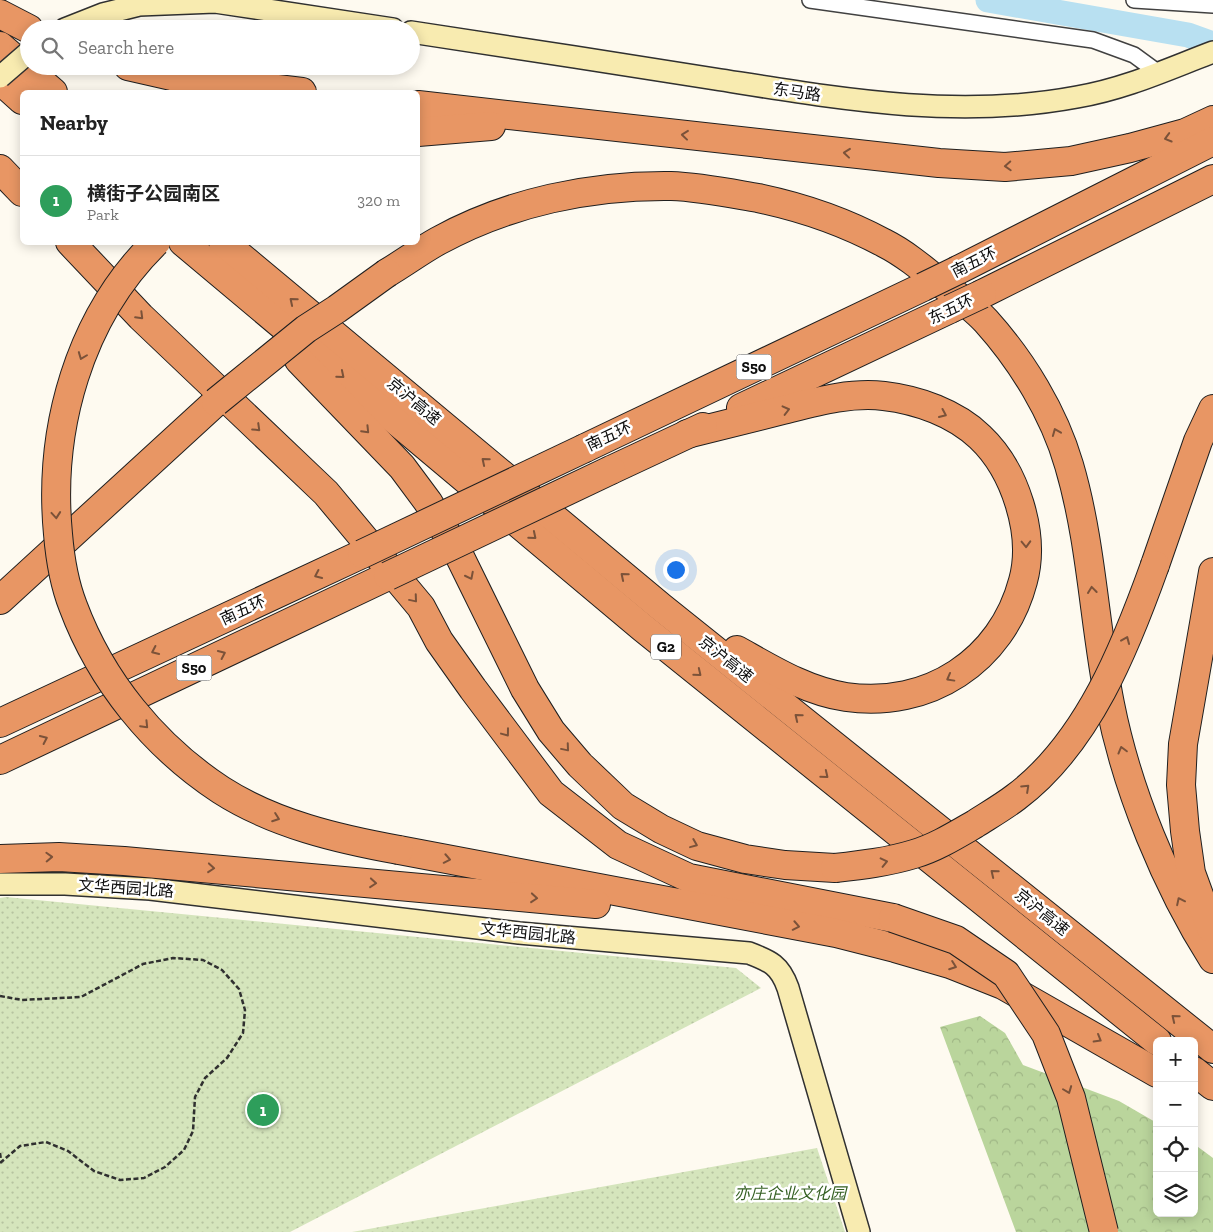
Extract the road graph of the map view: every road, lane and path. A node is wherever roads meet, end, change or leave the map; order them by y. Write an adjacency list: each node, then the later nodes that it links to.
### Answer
1 (810, 0): 13 (street)
2 (1134, 0): 3 (street)
3 (1213, 5)
4 (0, 14): 7 (highway)
5 (87, 20): 6 (main road)
6 (334, 20)
7 (20, 24)
8 (420, 33): 13 (main road, 东马路)
9 (0, 46): 12 (highway)
10 (1213, 52): 13 (main road, 东马路)
11 (20, 60): 16 (main road, bridge)
12 (20, 63)
13 (1160, 74)
14 (33, 75): 17 (highway)
15 (168, 75): 18 (highway)
16 (0, 79): 19 (highway)
17 (51, 90)
18 (285, 90)
19 (20, 98)
20 (420, 105): 22 (highway)
21 (1213, 120): 22 (highway, one-way to 22)
22 (595, 125): 23 (highway)
23 (420, 132)
24 (1213, 141): 37 (highway, 南五环 / S50, one-way to 37, bridge)
25 (0, 168): 27 (highway)
26 (1213, 179): 33 (highway, 东五环 / S50, bridge)
27 (20, 190)
28 (73, 245): 55 (highway, one-way to 55, bridge)
29 (153, 245): 41 (highway, one-way to 41, bridge)
30 (227, 245): 36 (highway, 京沪高速 / G2, one-way to 30)
31 (191, 249): 32 (highway, one-way to 32, bridge); 45 (highway, 京沪高速 / G2, one-way to 45)
32 (1213, 408)
33 (687, 434): 36 (highway, one-way to 36); 38 (highway, 南五环 / S50, one-way to 33, bridge)
34 (1213, 572): 42 (highway)
35 (0, 600): 43 (highway, one-way to 35, bridge)
36 (661, 607): 46 (highway, 京沪高速 / G2, one-way to 36)
37 (0, 723)
38 (0, 760)
39 (0, 859): 41 (highway, one-way to 41)
40 (0, 884): 54 (main road, 文华西园北路)
41 (759, 919): 47 (highway, one-way to 47)
42 (1213, 934)
43 (1213, 959)
44 (0, 996): 53 (path)
45 (1153, 1038)
46 (1213, 1049)
47 (1153, 1071)
48 (1198, 1074): 49 (highway)
49 (1213, 1086)
50 (1198, 1096): 51 (highway)
51 (1213, 1105)
52 (0, 1153): 53 (path)
53 (1, 1161)
54 (859, 1232)
55 (1104, 1232)

